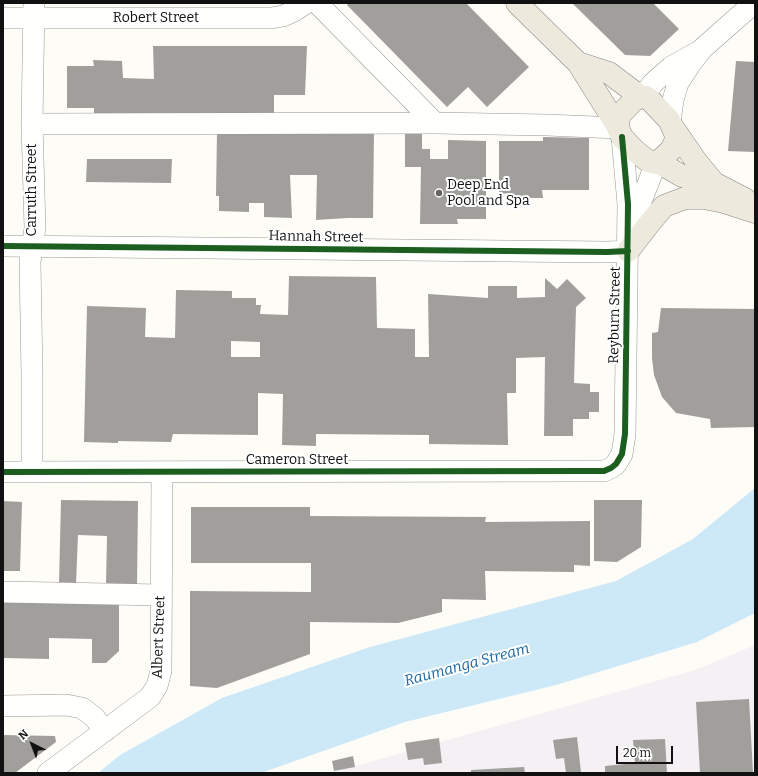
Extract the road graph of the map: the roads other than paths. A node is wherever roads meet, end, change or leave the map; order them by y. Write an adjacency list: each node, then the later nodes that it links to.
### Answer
1 (306, 3): 5 (street, Robert Street)
2 (317, 3): 10 (street)
3 (517, 3): 8 (main road, Reyburn Street)
4 (747, 5): 7 (street)
5 (34, 10): 6 (street, Robert Street); 11 (street, Carruth Street)
6 (3, 18)
7 (703, 48): 9 (street); 12 (street)
8 (578, 63): 9 (main road, Reyburn Street); 13 (main road, Reyburn Street)
9 (642, 96): 12 (main road); 13 (main road)
10 (435, 123): 11 (street); 13 (street)
11 (32, 124): 19 (street, Carruth Street)
12 (671, 124): 14 (main road); 15 (main road)
13 (619, 130): 14 (main road); 20 (street, Reyburn Street)
14 (657, 163): 15 (main road); 20 (street, Reyburn Street)
15 (714, 184): 16 (main road)
16 (755, 205)
17 (755, 212): 20 (main road)
18 (3, 246): 19 (street, Hannah Street)
19 (32, 246): 20 (street, Hannah Street); 23 (street, Carruth Street)
20 (628, 251): 21 (street, Reyburn Street)
21 (591, 471): 24 (street, Cameron Street)
22 (3, 472): 23 (street, Cameron Street)
23 (32, 472): 24 (street, Cameron Street)
24 (162, 472): 26 (street, Albert Street)
25 (3, 592): 26 (street)
26 (161, 595): 28 (street, Albert Street)
27 (3, 706): 28 (street)
28 (105, 731): 29 (street, Albert Street)
29 (48, 773)

